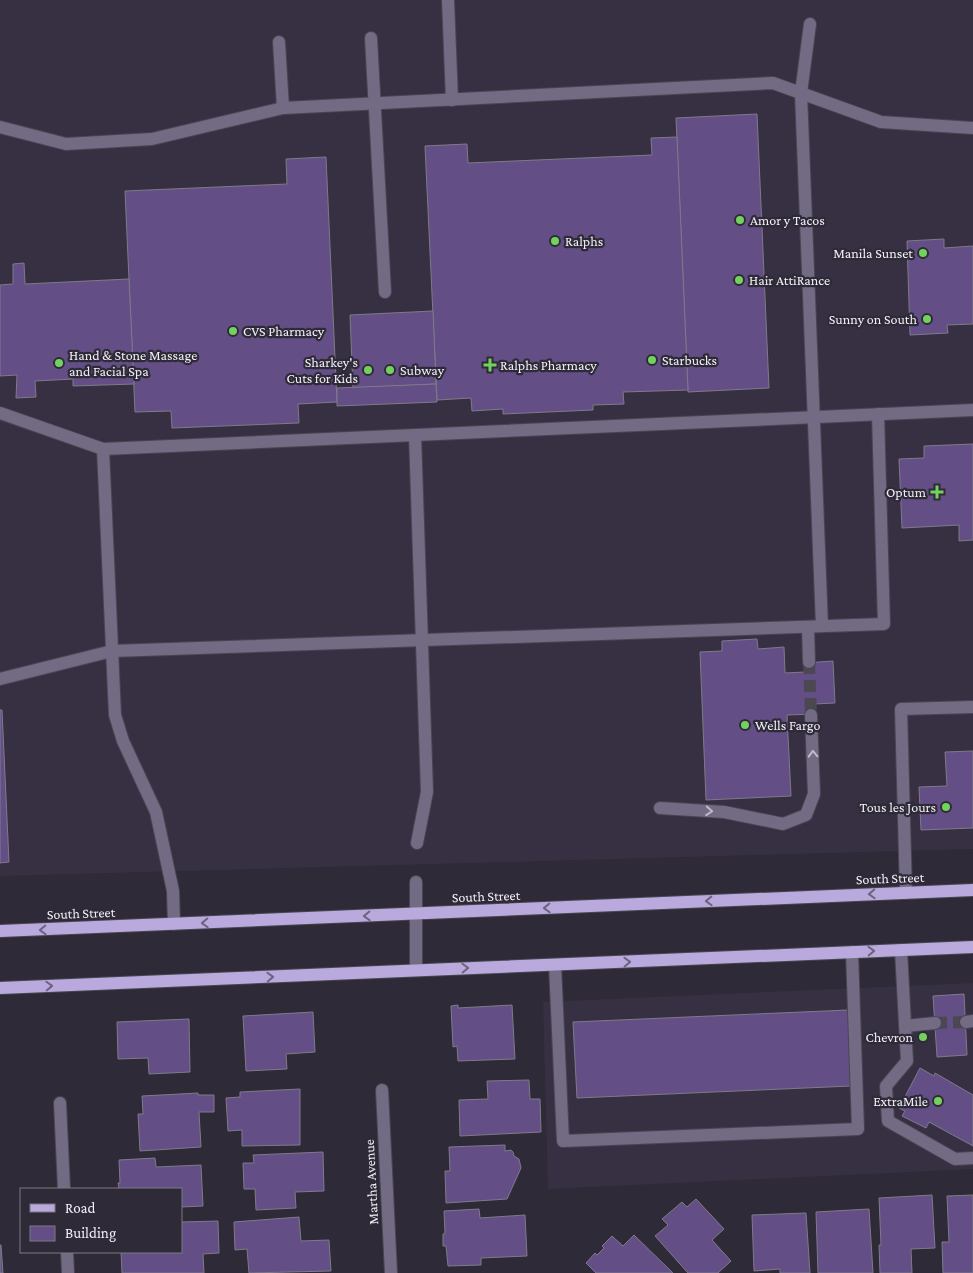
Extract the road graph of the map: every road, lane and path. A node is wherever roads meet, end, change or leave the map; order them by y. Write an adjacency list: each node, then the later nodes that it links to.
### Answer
1 (448, 0): 6 (street)
2 (810, 24): 5 (street)
3 (371, 38): 7 (street)
4 (279, 42): 8 (street)
5 (802, 93): 6 (street); 10 (street); 15 (street)
6 (452, 100): 7 (street)
7 (375, 104): 8 (street); 11 (street)
8 (283, 108): 9 (street)
9 (0, 127)
10 (973, 128)
11 (385, 292)
12 (973, 410): 14 (street)
13 (0, 413): 17 (street)
14 (878, 414): 15 (street); 19 (street)
15 (814, 417): 16 (street); 19 (street)
16 (415, 435): 17 (street); 20 (street)
17 (104, 449): 21 (street)
18 (808, 626): 19 (street); 20 (street); 22 (street)
19 (822, 626)
20 (422, 640): 21 (street); 27 (street)
21 (112, 651): 23 (street); 32 (street)
22 (809, 662)
23 (0, 679)
24 (973, 707): 30 (street)
25 (811, 715): 26 (street, one-way to 25)
26 (660, 808)
27 (417, 843)
28 (416, 882): 31 (street)
29 (973, 890): 30 (main road, South Street)
30 (906, 893): 31 (main road, South Street, one-way to 31)
31 (416, 914): 32 (main road, South Street, one-way to 32); 38 (street)
32 (174, 924): 33 (main road, South Street, one-way to 33)
33 (0, 932)
34 (973, 947): 35 (main road)
35 (902, 950): 36 (main road, one-way to 35); 41 (street)
36 (852, 952): 37 (main road, one-way to 36); 37 (street)
37 (555, 965): 38 (main road, one-way to 37)
38 (416, 970): 39 (main road, one-way to 38)
39 (0, 988)
40 (935, 1023): 41 (street)
41 (905, 1026): 44 (street)
42 (382, 1090): 48 (street, Martha Avenue)
43 (60, 1103): 45 (street)
44 (973, 1158)
45 (64, 1188)
46 (67, 1253): 47 (street)
47 (68, 1273)
48 (390, 1273)

